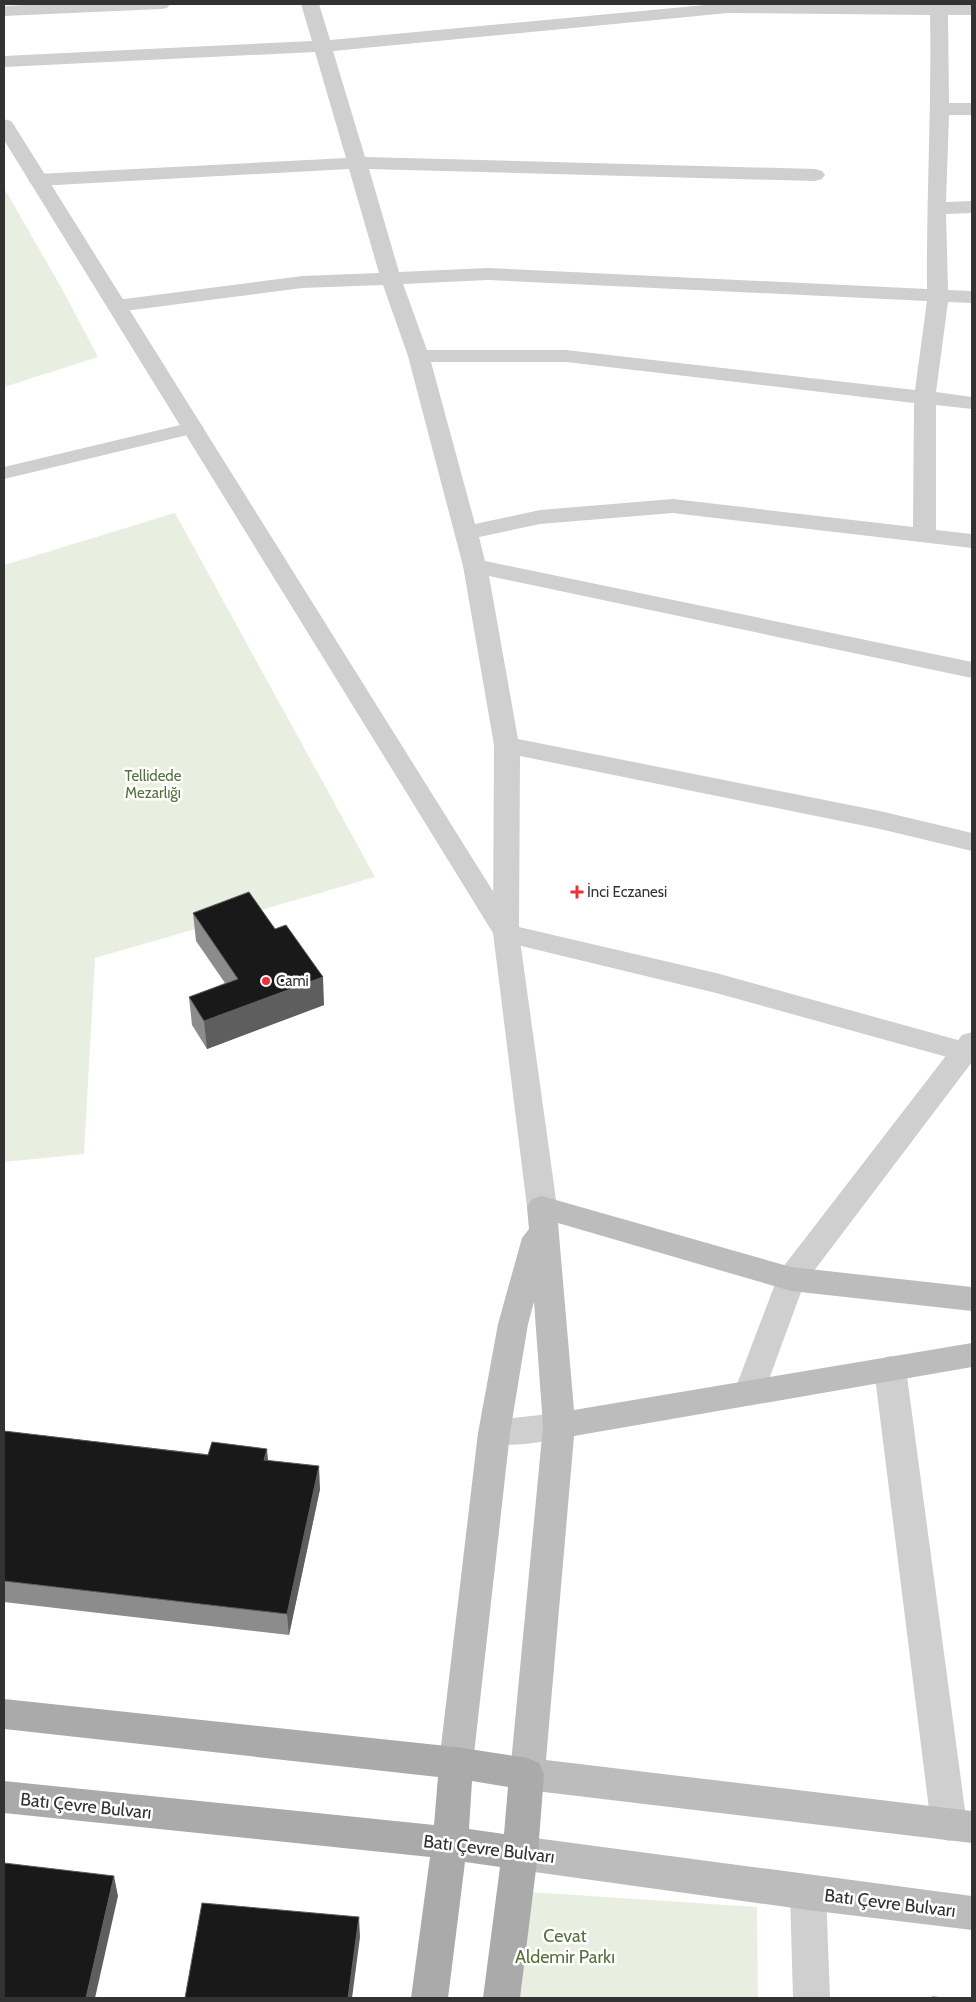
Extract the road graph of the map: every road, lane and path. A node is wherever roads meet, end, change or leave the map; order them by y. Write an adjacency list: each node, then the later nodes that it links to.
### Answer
1 (161, 4): 6 (street)
2 (310, 4): 7 (street)
3 (727, 6): 4 (street); 7 (street)
4 (939, 6): 5 (street); 9 (street)
5 (972, 10)
6 (4, 11)
7 (323, 46): 8 (street); 12 (street)
8 (4, 62)
9 (940, 109): 10 (street); 16 (street)
10 (972, 109)
11 (4, 125): 14 (street)
12 (358, 163): 13 (street); 14 (street); 17 (street)
13 (815, 175)
14 (38, 180): 20 (street)
15 (972, 207): 16 (street)
16 (936, 208): 18 (street)
17 (391, 278): 18 (street); 20 (street); 21 (street)
18 (938, 296): 19 (street); 22 (street)
19 (972, 298)
20 (117, 306): 24 (street)
21 (419, 356): 22 (street); 26 (street)
22 (925, 397): 23 (street); 27 (street)
23 (972, 403)
24 (193, 428): 25 (lane); 33 (street)
25 (4, 472)
26 (466, 533): 27 (street); 29 (street)
27 (924, 536): 28 (street)
28 (972, 542)
29 (475, 566): 30 (street); 31 (street)
30 (972, 670)
31 (507, 745): 32 (street); 33 (street)
32 (972, 842)
33 (506, 933): 34 (street); 35 (street)
34 (969, 1047): 36 (street)
35 (542, 1207): 36 (main road); 41 (main road); 42 (main road)
36 (791, 1279): 37 (main road); 40 (street)
37 (972, 1299)
38 (972, 1355): 39 (main road)
39 (890, 1369): 40 (main road); 47 (street)
40 (750, 1392): 41 (main road)
41 (559, 1426): 42 (street); 45 (main road)
42 (494, 1433): 44 (main road)
43 (4, 1714): 44 (main road)
44 (456, 1763): 45 (main road); 48 (main road)
45 (526, 1774): 47 (main road); 49 (main road)
46 (4, 1797): 48 (main road, Batı Çevre Bulvarı)
47 (961, 1826)
48 (450, 1843): 49 (main road, Batı Çevre Bulvarı); 52 (main road)
49 (520, 1853): 50 (main road, Batı Çevre Bulvarı); 53 (main road)
50 (808, 1894): 51 (main road, Batı Çevre Bulvarı); 54 (street)
51 (972, 1913)
52 (429, 1998)
53 (502, 1998)
54 (812, 1998)

